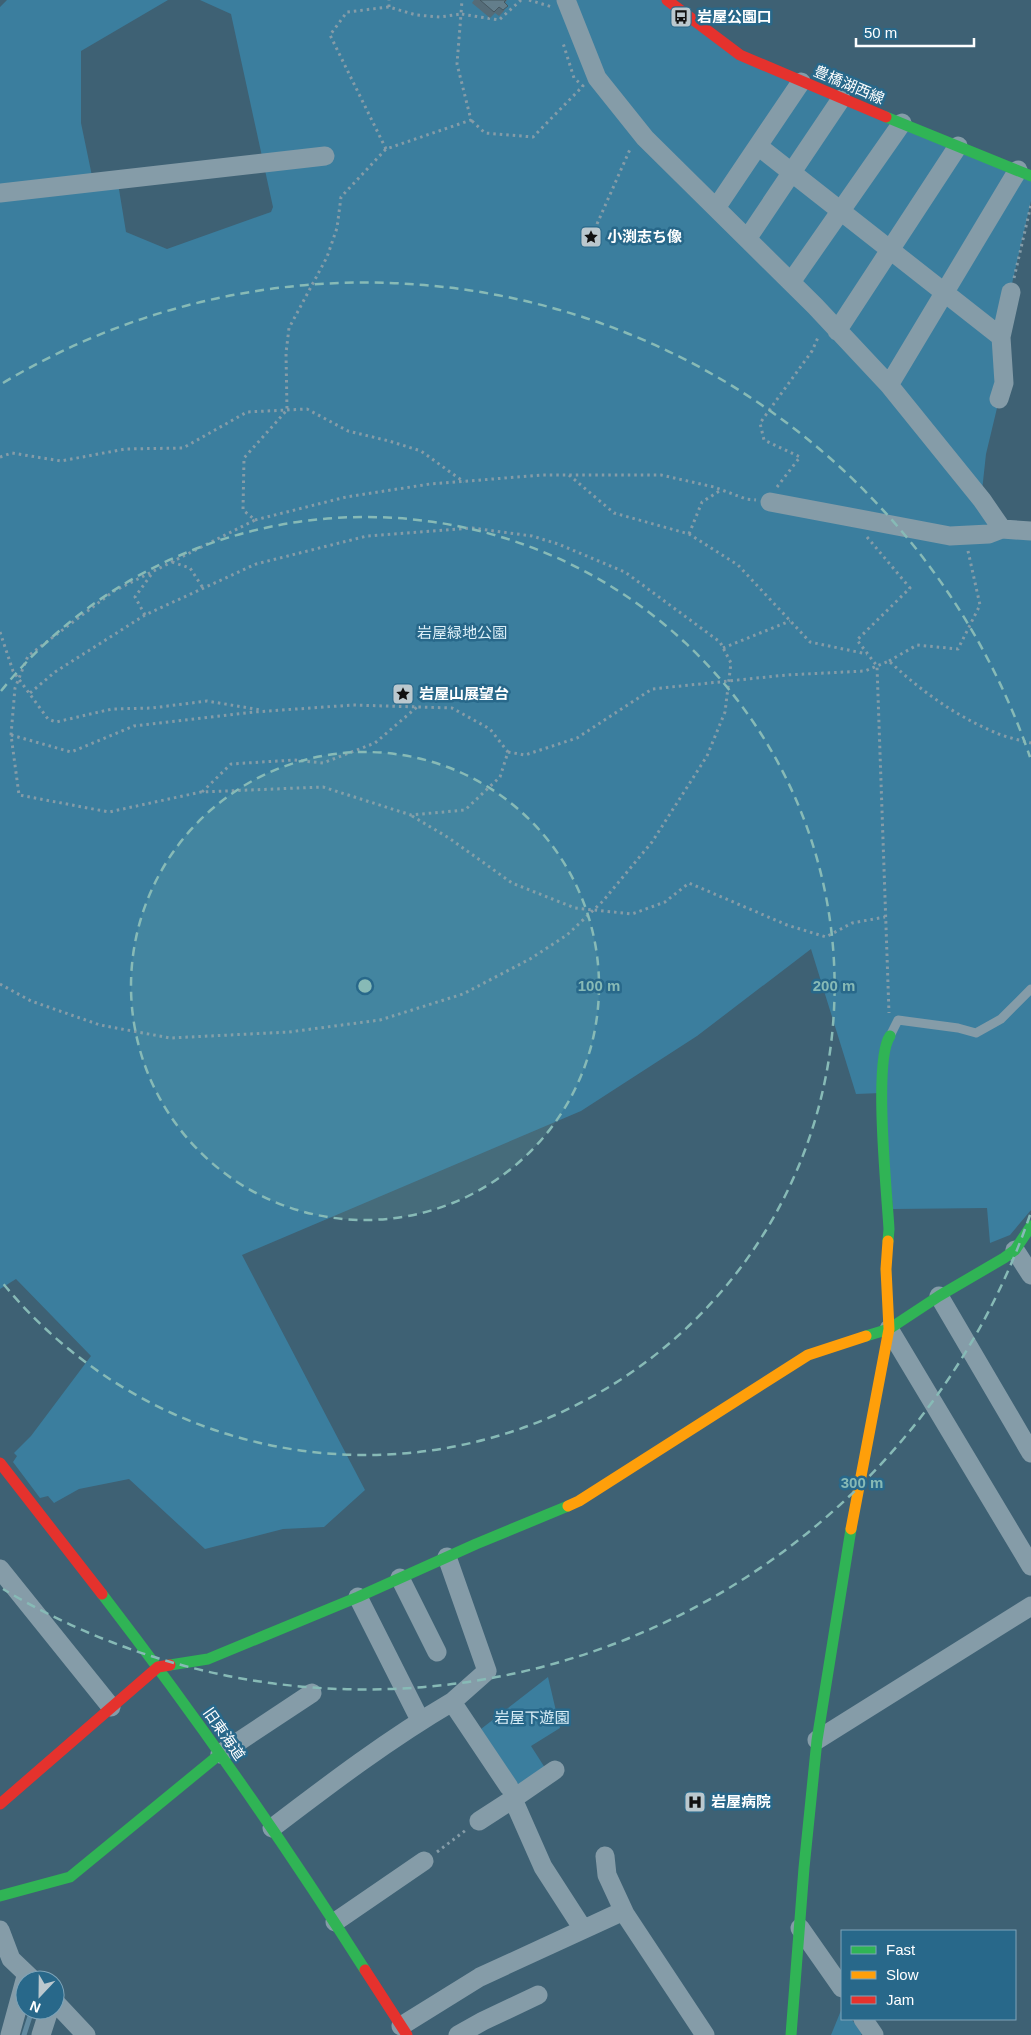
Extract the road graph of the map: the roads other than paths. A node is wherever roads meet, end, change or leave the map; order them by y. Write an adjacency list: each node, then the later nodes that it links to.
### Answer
1 (667, 0): 3 (street, 豊橋湖西線)
2 (559, 3): 12 (street)
3 (801, 82): 4 (street, 豊橋湖西線); 6 (street)
4 (841, 99): 5 (street, 豊橋湖西線); 9 (street)
5 (902, 123): 7 (street, 豊橋湖西線); 13 (street)
6 (758, 146): 9 (street); 12 (street)
7 (958, 146): 10 (street, 豊橋湖西線); 15 (street)
8 (326, 156): 11 (street)
9 (792, 173): 13 (street); 14 (street)
10 (1027, 173): 17 (street)
11 (0, 193)
12 (716, 208): 14 (street)
13 (840, 211): 15 (street); 16 (street)
14 (747, 239): 16 (street)
15 (889, 250): 17 (street); 19 (street)
16 (791, 282): 19 (street)
17 (945, 292): 20 (street); 21 (street)
18 (1011, 292): 20 (street)
19 (832, 325): 21 (street)
20 (1001, 337): 22 (street)
21 (889, 385): 24 (street)
22 (999, 399)
23 (770, 502): 24 (street)
24 (1002, 529): 25 (street)
25 (1031, 531)
26 (1031, 989): 27 (lane)
27 (890, 1036): 32 (street)
28 (1031, 1226): 29 (street)
29 (1015, 1250): 30 (street); 31 (street)
30 (1031, 1275)
31 (939, 1296): 32 (street); 33 (street)
32 (889, 1329): 35 (street); 36 (street); 47 (street)
33 (1030, 1447)
34 (0, 1463): 42 (street, 旧東海道)
35 (448, 1557): 38 (street); 44 (street)
36 (1031, 1566)
37 (0, 1569): 45 (street)
38 (400, 1578): 39 (street); 41 (street)
39 (358, 1597): 42 (street); 46 (street)
40 (1031, 1606): 47 (street)
41 (437, 1652)
42 (158, 1667): 45 (street); 48 (street, 旧東海道)
43 (312, 1693): 48 (street)
44 (452, 1702): 46 (street); 50 (street)
45 (111, 1707): 51 (street)
46 (420, 1720): 53 (street)
47 (817, 1740): 59 (street)
48 (220, 1754): 53 (street, 旧東海道); 56 (street)
49 (555, 1770): 50 (street)
50 (511, 1793): 52 (street); 61 (street)
51 (0, 1803)
52 (479, 1821)
53 (272, 1828): 58 (street, 旧東海道)
54 (605, 1856): 57 (street)
55 (424, 1861): 58 (street)
56 (0, 1896)
57 (625, 1914): 61 (street); 74 (street)
58 (335, 1922): 69 (street, 旧東海道)
59 (800, 1928): 63 (street); 75 (street)
60 (0, 1930): 62 (street)
61 (583, 1930): 69 (street)
62 (20, 1970)
63 (841, 1987)
64 (538, 1995): 73 (street)
65 (65, 2013): 72 (street)
66 (15, 2019): 70 (street)
67 (46, 2020): 71 (street)
68 (864, 2020): 76 (street)
69 (404, 2031)
70 (10, 2035)
71 (41, 2035)
72 (86, 2035)
73 (458, 2035)
74 (705, 2035)
75 (791, 2035)
76 (874, 2035)

